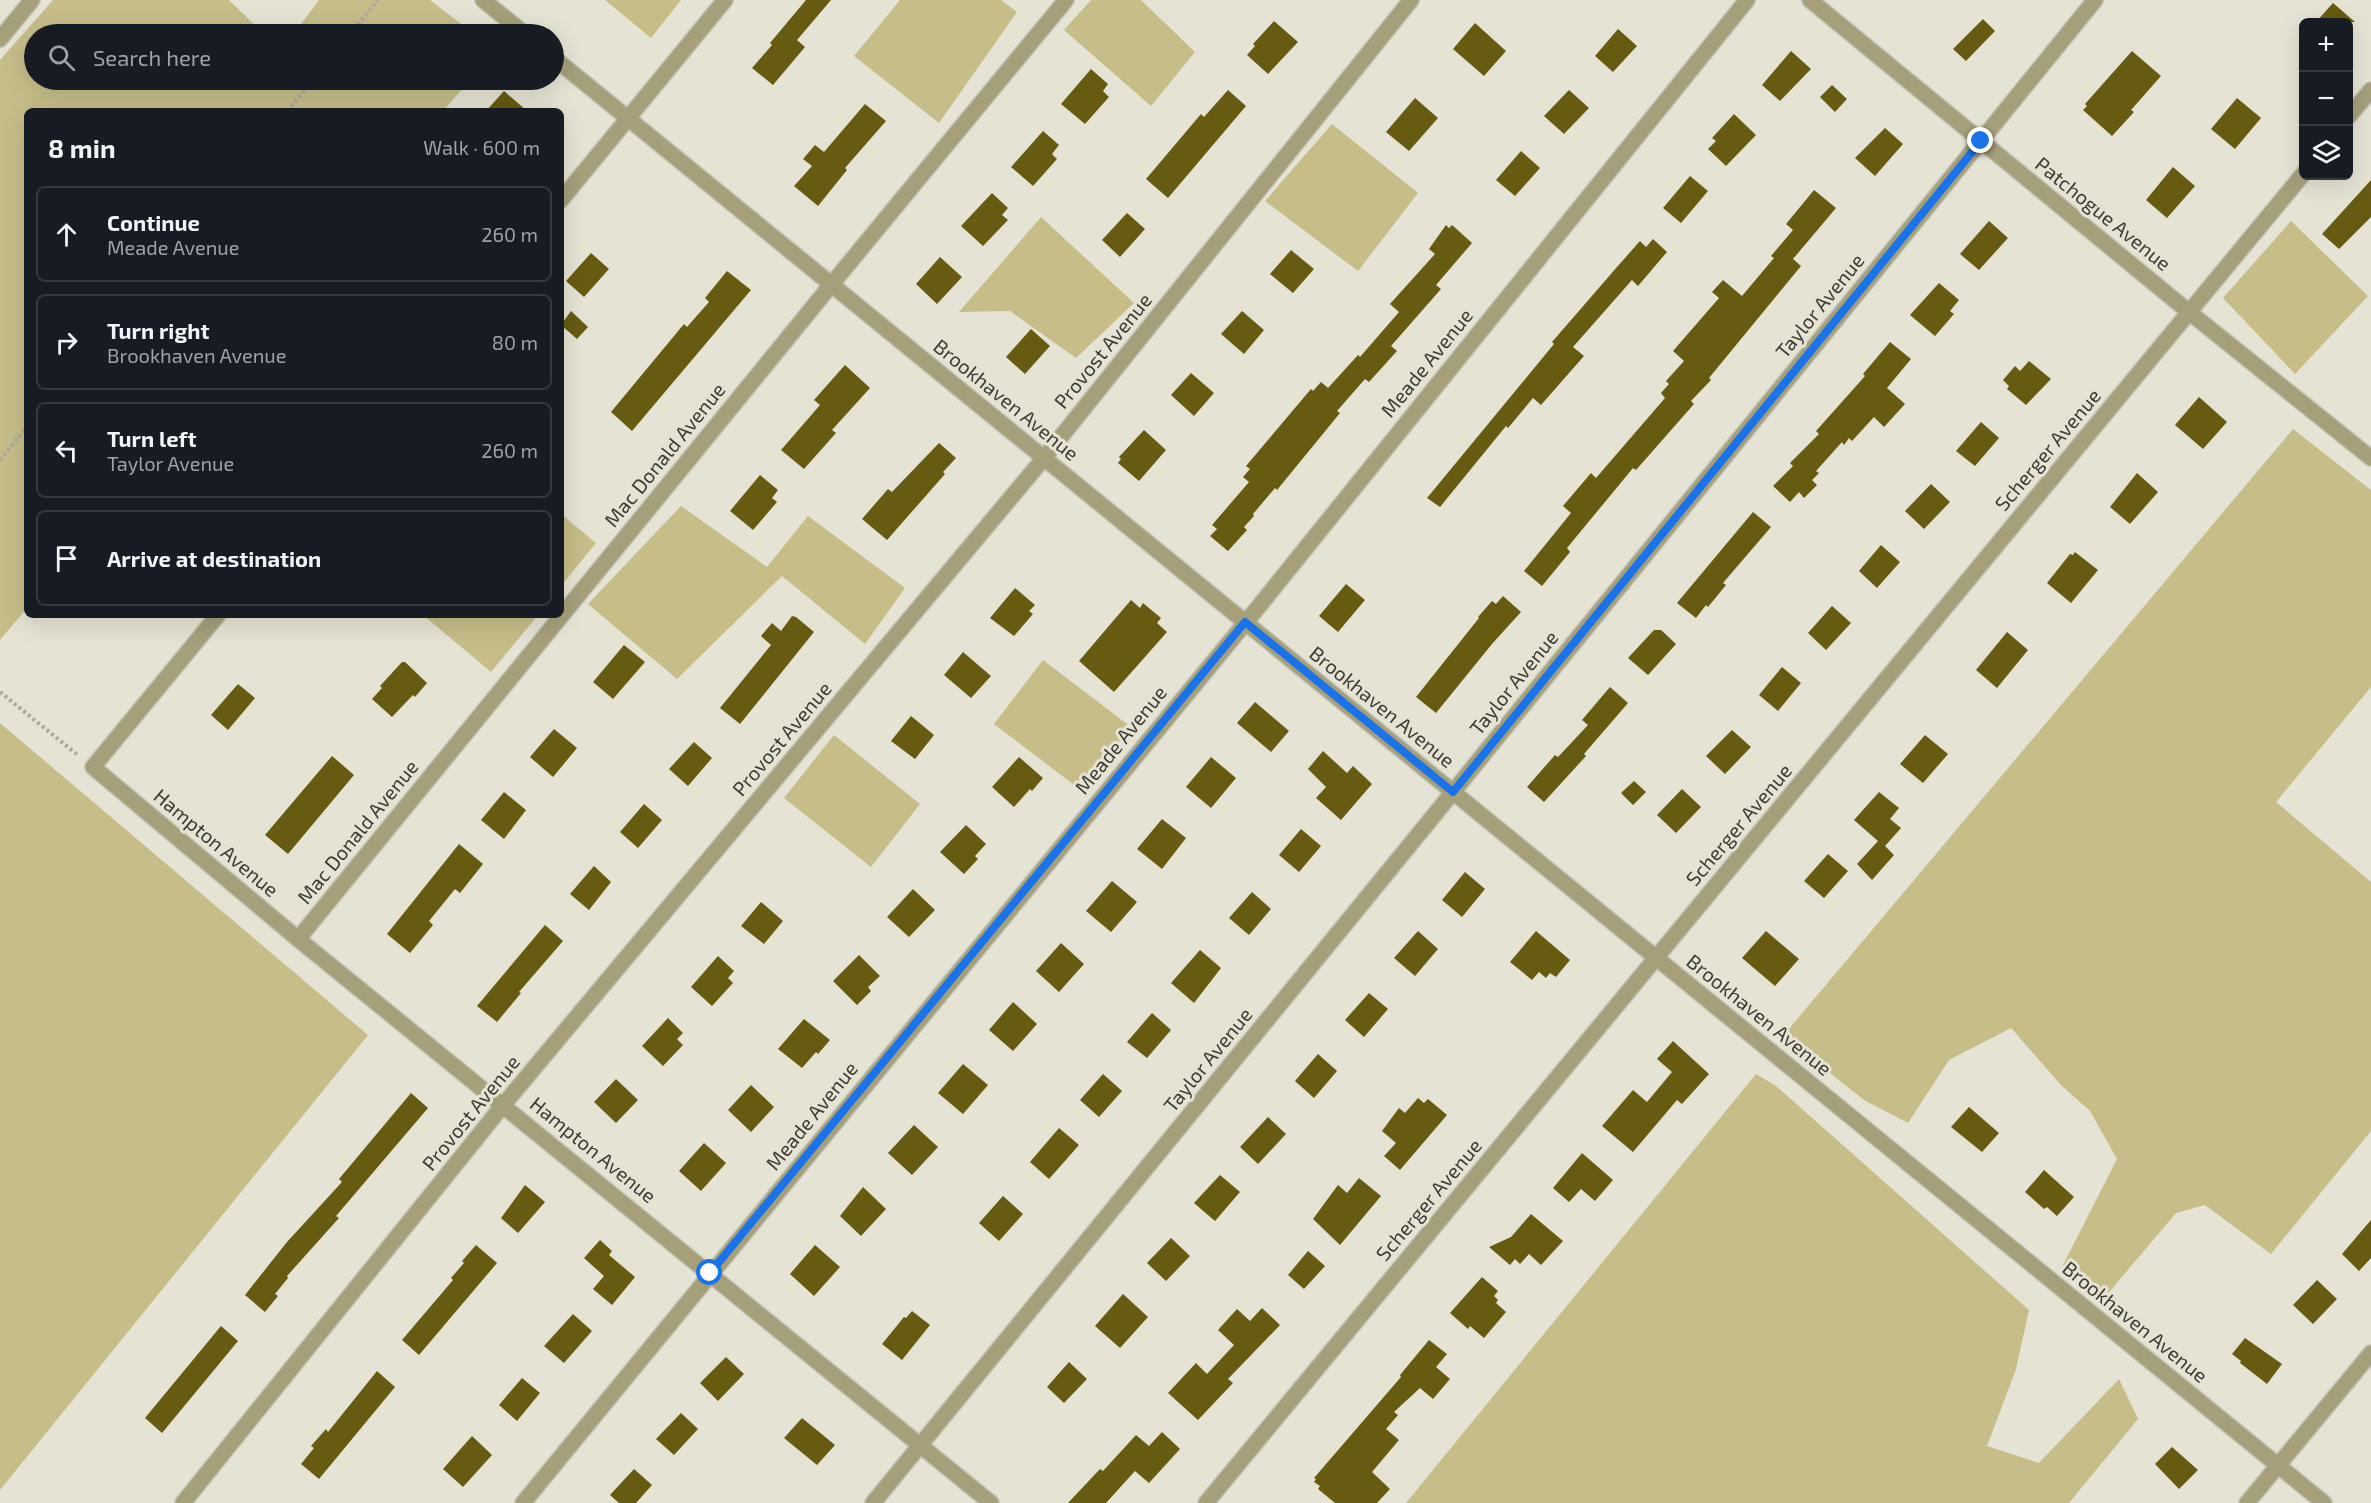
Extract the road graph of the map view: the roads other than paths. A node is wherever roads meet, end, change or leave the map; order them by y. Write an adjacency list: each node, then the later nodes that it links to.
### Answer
1 (32, 0): 10 (street)
2 (483, 0): 9 (street)
3 (725, 0): 14 (street)
4 (1066, 0): 18 (street, Mac Donald Avenue)
5 (1411, 0): 20 (street, Provost Avenue)
6 (1747, 0): 25 (street, Meade Avenue)
7 (1810, 0): 15 (street, Patchogue Avenue)
8 (2095, 0): 15 (street, Taylor Avenue)
9 (513, 24)
10 (0, 39)
11 (564, 66): 14 (street, Brookhaven Avenue)
12 (2371, 90): 13 (street)
13 (2353, 112)
14 (628, 118): 17 (street); 18 (street, Brookhaven Avenue)
15 (1981, 141): 19 (street, Patchogue Avenue); 26 (street, Taylor Avenue)
16 (2299, 178): 19 (street, Scherger Avenue)
17 (564, 196)
18 (831, 285): 20 (street, Brookhaven Avenue); 22 (street, Mac Donald Avenue)
19 (2189, 312): 21 (street, Patchogue Avenue); 28 (street, Scherger Avenue)
20 (1044, 458): 25 (street, Brookhaven Avenue); 29 (street, Provost Avenue)
21 (2371, 458)
22 (564, 613)
23 (216, 618): 27 (street, Hampton Avenue)
24 (560, 618): 27 (street, Mac Donald Avenue)
25 (1245, 622): 26 (street, Brookhaven Avenue); 30 (street, Meade Avenue)
26 (1453, 792): 28 (street, Brookhaven Avenue); 32 (street, Taylor Avenue)
27 (298, 939): 29 (street, Hampton Avenue)
28 (1656, 958): 33 (street, Brookhaven Avenue); 38 (street, Scherger Avenue)
29 (504, 1104): 30 (street, Hampton Avenue); 34 (street, Provost Avenue)
30 (710, 1273): 32 (street, Hampton Avenue); 35 (street, Meade Avenue)
31 (2371, 1353): 33 (street)
32 (920, 1446): 36 (street, Taylor Avenue); 37 (street, Hampton Avenue)
33 (2278, 1466): 39 (street); 40 (street, Brookhaven Avenue)
34 (183, 1503)
35 (523, 1503)
36 (873, 1503)
37 (992, 1503)
38 (1206, 1503)
39 (2247, 1503)
40 (2324, 1503)

